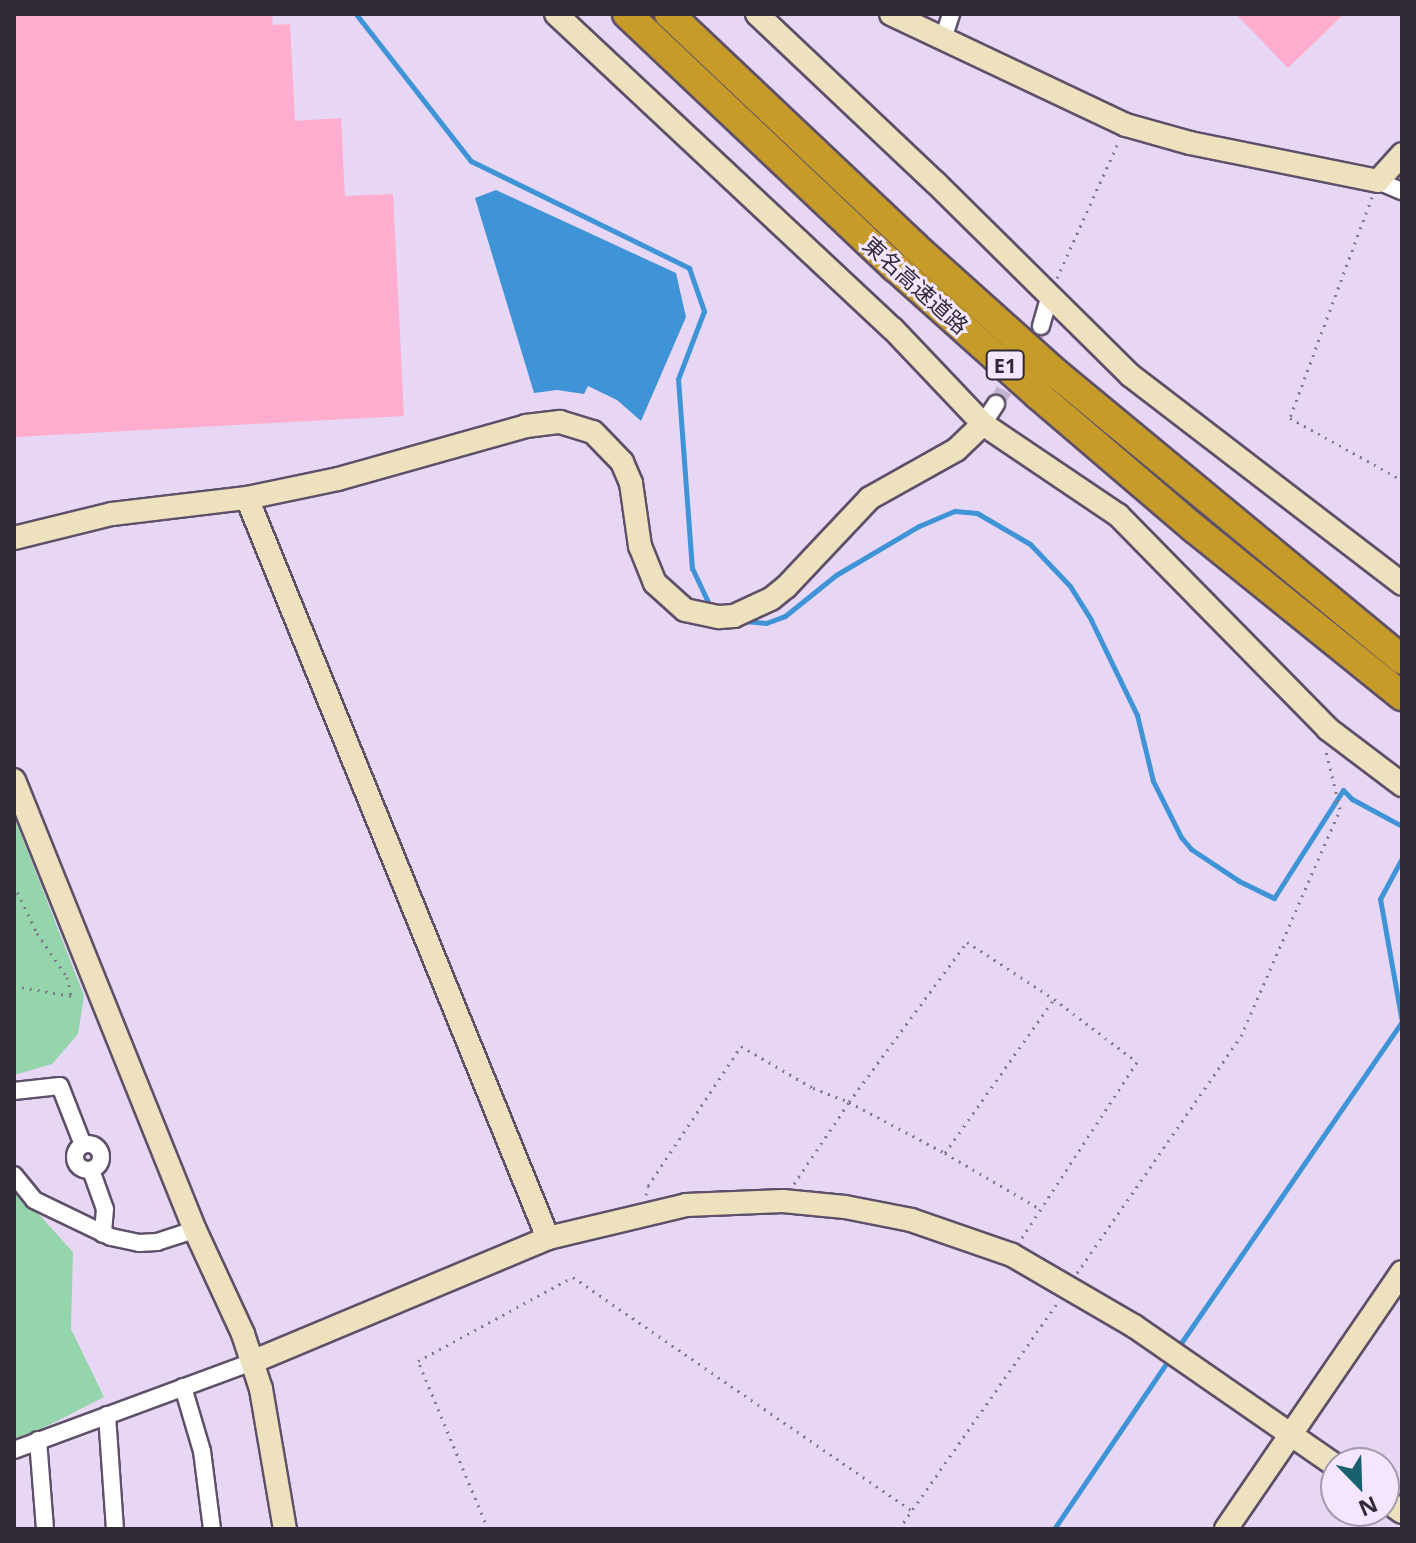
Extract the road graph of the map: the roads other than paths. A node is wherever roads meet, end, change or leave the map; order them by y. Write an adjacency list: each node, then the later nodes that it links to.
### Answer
1 (556, 14): 14 (street)
2 (627, 14): 19 (highway, 東名高速道路 / E1)
3 (669, 14): 18 (highway, 東名高速道路 / E1)
4 (757, 14): 11 (street)
5 (891, 14): 7 (street)
6 (951, 14): 7 (street)
7 (943, 39): 9 (street)
8 (1402, 154): 9 (street)
9 (1378, 181): 10 (street)
10 (1402, 191)
11 (1050, 294): 12 (street); 17 (street)
12 (1041, 326)
13 (996, 404): 14 (street)
14 (983, 424): 15 (street); 21 (street)
15 (247, 498): 16 (street); 26 (street)
16 (14, 538)
17 (1402, 584)
18 (1402, 660)
19 (1402, 696)
20 (14, 780): 24 (street)
21 (1402, 785)
22 (14, 1091): 25 (street)
23 (14, 1175): 25 (street)
24 (195, 1230): 25 (street); 28 (street)
25 (103, 1234)
26 (548, 1238): 28 (street); 31 (street)
27 (1402, 1272): 31 (street)
28 (252, 1362): 29 (street); 38 (street)
29 (183, 1387): 30 (street); 37 (street)
30 (107, 1415): 32 (street); 36 (street)
31 (1289, 1434): 34 (street); 39 (street)
32 (38, 1440): 33 (street); 35 (street)
33 (14, 1450)
34 (1320, 1455)
35 (45, 1529)
36 (115, 1529)
37 (212, 1529)
38 (285, 1529)
39 (1226, 1529)

